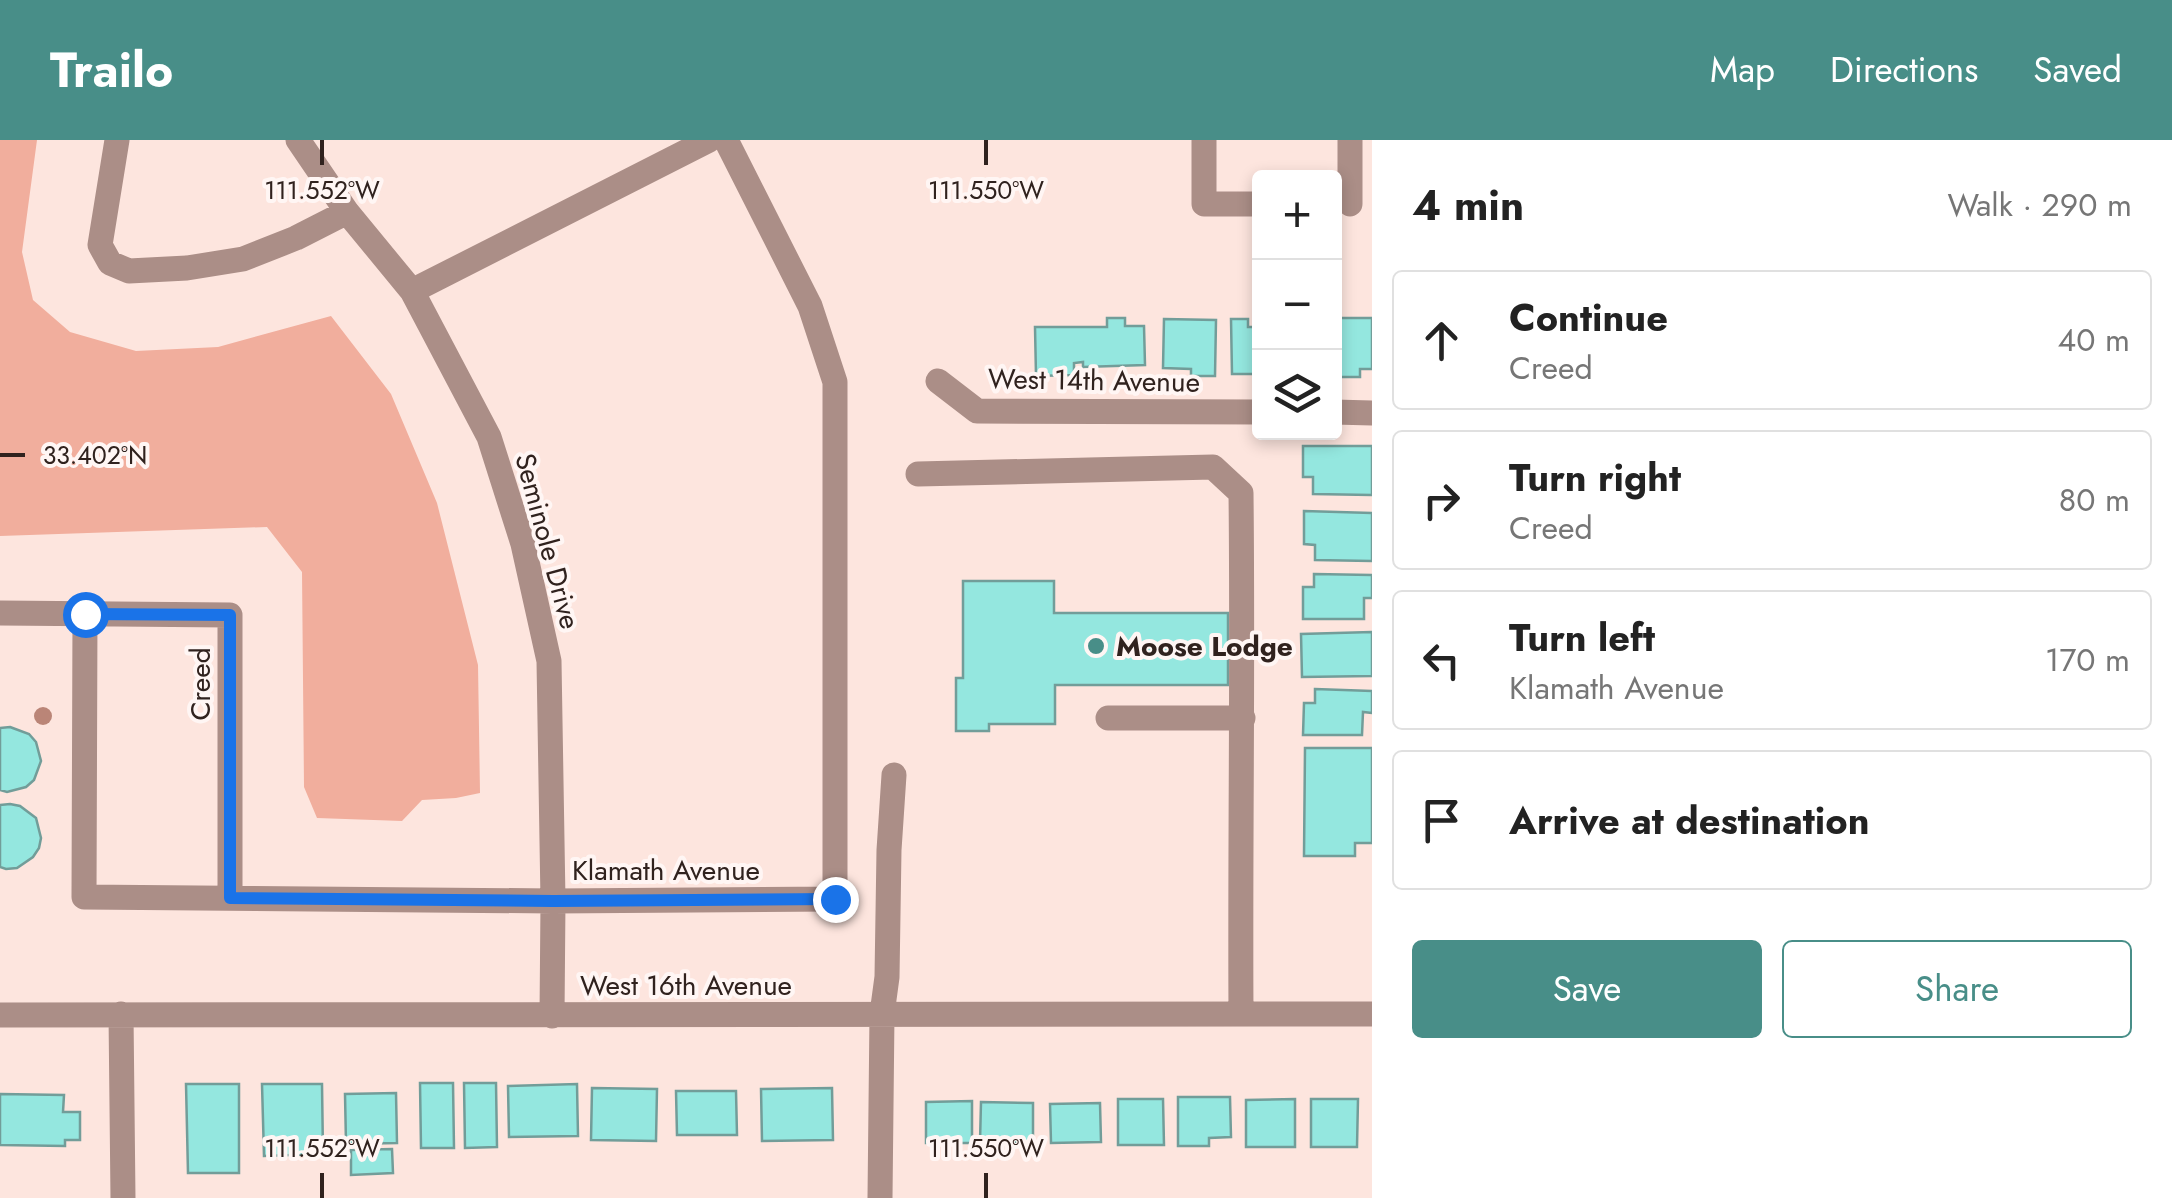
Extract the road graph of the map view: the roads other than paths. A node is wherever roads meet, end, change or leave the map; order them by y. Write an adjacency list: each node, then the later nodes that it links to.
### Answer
1 (117, 140): 9 (street)
2 (298, 140): 9 (street, Seminole Drive)
3 (708, 140): 10 (street)
4 (726, 140): 22 (street, Klamath Avenue)
5 (1204, 140): 7 (street)
6 (1350, 140): 8 (street)
7 (1252, 204)
8 (1352, 204)
9 (347, 212): 10 (street, Seminole Drive)
10 (412, 290): 22 (street, Seminole Drive)
11 (938, 381): 12 (street, West 14th Avenue)
12 (1252, 412)
13 (1342, 412): 14 (street)
14 (1372, 413)
15 (918, 474): 19 (street)
16 (0, 613): 17 (street)
17 (85, 614): 21 (street, Creed); 21 (street, Klamath Avenue)
18 (1108, 718): 19 (street)
19 (1243, 718): 25 (street)
20 (894, 775): 24 (street)
21 (230, 898): 22 (street, Klamath Avenue)
22 (553, 901): 28 (street, Seminole Drive)
23 (121, 1014): 27 (street, West 16th Avenue); 28 (street, West 16th Avenue); 29 (street)
24 (882, 1014): 25 (street, West 16th Avenue); 28 (street, West 16th Avenue); 30 (street)
25 (1240, 1014): 26 (street, West 16th Avenue)
26 (1372, 1014)
27 (0, 1015)
28 (552, 1016)
29 (123, 1198)
30 (880, 1198)

